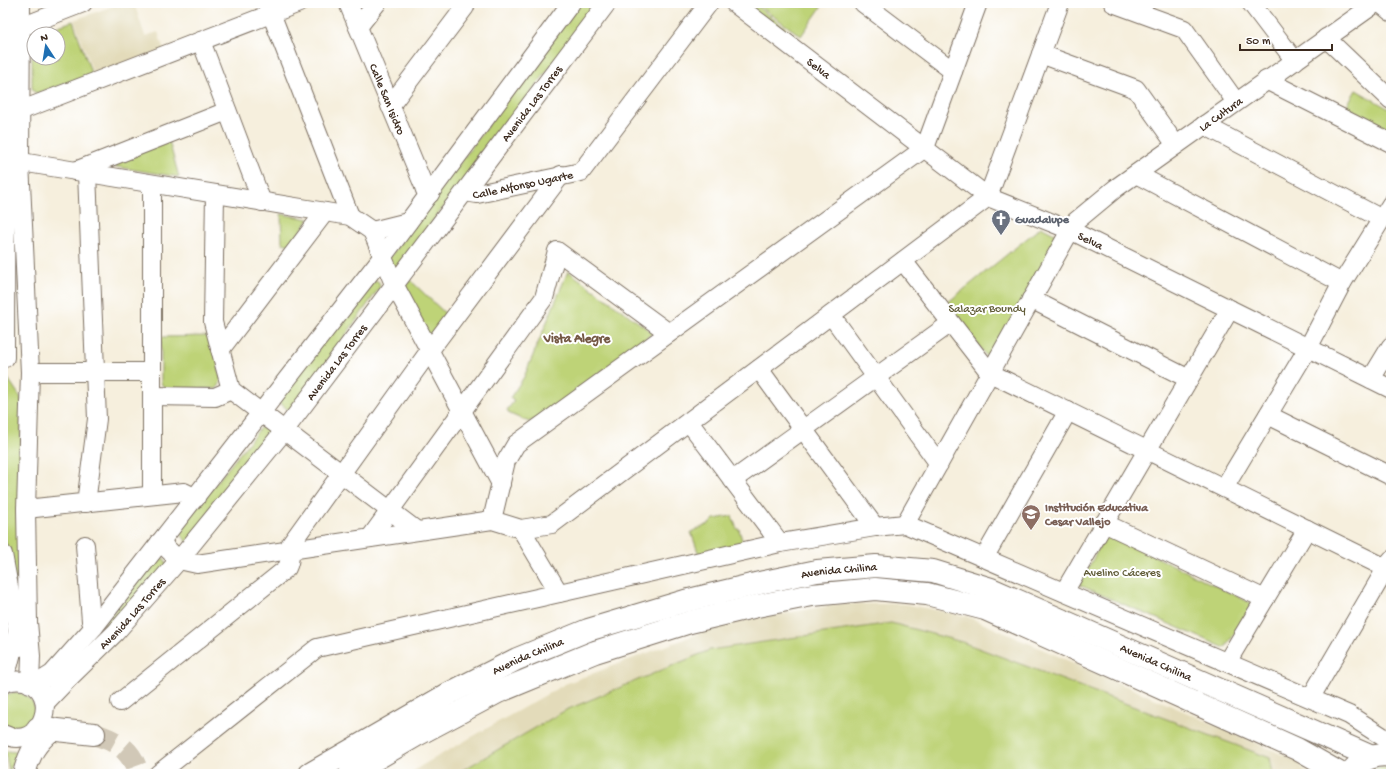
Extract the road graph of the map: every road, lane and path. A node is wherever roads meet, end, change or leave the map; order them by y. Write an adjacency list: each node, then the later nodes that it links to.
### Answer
1 (6, 3): 22 (street)
2 (21, 3): 22 (street)
3 (83, 3): 22 (street)
4 (299, 3): 19 (street)
5 (348, 3): 21 (street, Calle San Isidro)
6 (377, 3): 21 (street)
7 (571, 3): 45 (street, Avenida Las Torres)
8 (607, 3): 43 (street, Avenida Las Torres)
9 (709, 3): 41 (street, Calle Alfonso Ugarte)
10 (734, 3): 37 (street, Selva)
11 (863, 3): 27 (street)
12 (978, 3): 27 (street)
13 (1060, 3): 25 (street)
14 (1113, 3): 30 (street)
15 (1251, 3): 26 (street)
16 (1376, 3): 23 (street, La Cultura)
17 (1380, 3): 20 (street)
18 (465, 7): 31 (street)
19 (269, 8): 24 (street); 50 (street)
20 (1391, 12)
21 (358, 27): 31 (street, Calle San Isidro)
22 (10, 32): 32 (street); 38 (street)
23 (1326, 38): 26 (street, La Cultura); 29 (street)
24 (201, 41): 32 (street); 33 (street)
25 (1041, 54): 36 (street); 46 (street)
26 (1295, 61): 28 (street, La Cultura)
27 (953, 71): 37 (street)
28 (1266, 80): 30 (street, La Cultura); 35 (street)
29 (1391, 100)
30 (1236, 102): 34 (street, La Cultura)
31 (390, 106): 45 (street, Calle San Isidro)
32 (22, 110): 38 (street)
33 (227, 111): 39 (street); 47 (street)
34 (1204, 125): 36 (street, La Cultura); 49 (street)
35 (1391, 143)
36 (1176, 145): 40 (street, La Cultura)
37 (924, 148): 46 (street, Selva); 62 (street)
38 (9, 160): 39 (street); 67 (street); 69 (street)
39 (81, 172): 42 (street); 70 (street)
40 (1136, 174): 52 (street, La Cultura); 56 (street)
41 (561, 175): 43 (street, Calle Alfonso Ugarte); 66 (street)
42 (152, 184): 44 (street); 71 (street)
43 (465, 192): 57 (street, Avenida Las Torres)
44 (215, 194): 47 (street); 65 (street)
45 (430, 194): 51 (street, Avenida Las Torres)
46 (988, 197): 52 (street, Selva); 55 (street)
47 (262, 202): 48 (street)
48 (325, 212): 50 (street); 65 (street)
49 (1386, 212): 56 (street)
50 (350, 216): 53 (street)
51 (408, 222): 53 (street); 54 (street, Avenida Las Torres)
52 (1070, 230): 58 (street, La Cultura); 59 (street, Selva)
53 (372, 231): 54 (street)
54 (383, 256): 57 (street); 80 (street, Avenida Las Torres)
55 (903, 261): 60 (street); 61 (street)
56 (1342, 283): 64 (street)
57 (394, 284): 66 (street); 85 (street, Avenida Las Torres)
58 (1031, 299): 72 (street, La Cultura); 74 (street)
59 (1230, 309): 64 (street, Selva); 74 (street)
60 (831, 315): 68 (street); 73 (street)
61 (951, 322): 72 (street); 73 (street)
62 (669, 333): 79 (street); 91 (street)
63 (1391, 346): 75 (street)
64 (1308, 348): 75 (street, Selva); 82 (street)
65 (220, 350): 77 (street)
66 (430, 350): 79 (street); 88 (street)
67 (5, 358)
68 (759, 369): 83 (street); 84 (street)
69 (30, 372): 70 (street); 96 (street)
70 (95, 372): 71 (street); 95 (street)
71 (152, 372): 78 (street)
72 (990, 373): 81 (street); 87 (street, La Cultura)
73 (876, 376): 84 (street); 87 (street)
74 (1189, 379): 86 (street)
75 (1371, 379): 76 (street, Selva)
76 (1391, 389)
77 (230, 390): 78 (street); 80 (street)
78 (152, 396): 93 (street)
79 (462, 410): 91 (street); 97 (street)
80 (261, 412): 85 (street); 94 (street, Avenida Las Torres)
81 (1068, 412): 86 (street); 111 (street)
82 (1268, 415): 89 (street); 92 (street)
83 (689, 422): 90 (street); 102 (street)
84 (803, 429): 90 (street); 101 (street)
85 (284, 431): 88 (street); 112 (street, Avenida Las Torres)
86 (1147, 450): 92 (street); 99 (street)
87 (939, 464): 100 (street, La Cultura)
88 (341, 473): 97 (street); 109 (street)
89 (1391, 476)
90 (733, 480): 107 (street)
91 (501, 484): 98 (street)
92 (1224, 488): 103 (street)
93 (152, 495): 94 (street); 95 (street)
94 (196, 498): 106 (street, Avenida Las Torres)
95 (86, 503): 96 (street)
96 (26, 509): 121 (street)
97 (389, 510): 104 (street); 105 (street)
98 (492, 520): 102 (street); 104 (street)
99 (1104, 523): 114 (street); 116 (street)
100 (905, 524): 101 (street); 111 (street)
101 (875, 527): 107 (street)
102 (522, 529): 115 (street)
103 (1307, 529): 113 (street); 116 (street)
104 (417, 531): 105 (street)
105 (370, 538): 109 (street)
106 (160, 542): 112 (street); 117 (street, Avenida Las Torres)
107 (780, 543): 115 (street)
108 (85, 545): 117 (street)
109 (290, 551): 112 (street); 124 (street)
110 (3, 554): 118 (street)
111 (984, 558): 114 (street)
112 (179, 560): 125 (street, Avenida Las Torres)
113 (1388, 564): 123 (street)
114 (1064, 592): 119 (street)
115 (559, 593): 133 (street)
116 (1265, 599): 119 (street)
117 (94, 627): 121 (street, Avenida Las Torres)
118 (17, 631): 120 (street); 121 (street)
119 (1227, 662): 123 (street)
120 (3, 677)
121 (29, 683): 122 (street); 125 (street)
122 (3, 684)
123 (1311, 698): 130 (street)
124 (120, 702)
125 (45, 703): 126 (street)
126 (40, 730): 127 (street); 128 (main road); 131 (street); 132 (main road)
127 (3, 734)
128 (94, 734)
129 (417, 735): 135 (main road, Avenida Chilina); 136 (main road); 137 (main road, Avenida Chilina)
130 (1387, 752): 134 (main road, Avenida Chilina); 138 (main road)
131 (16, 774)
132 (24, 774)
133 (158, 774)
134 (310, 774)
135 (350, 774)
136 (364, 774)
137 (1341, 774)
138 (1350, 774)

